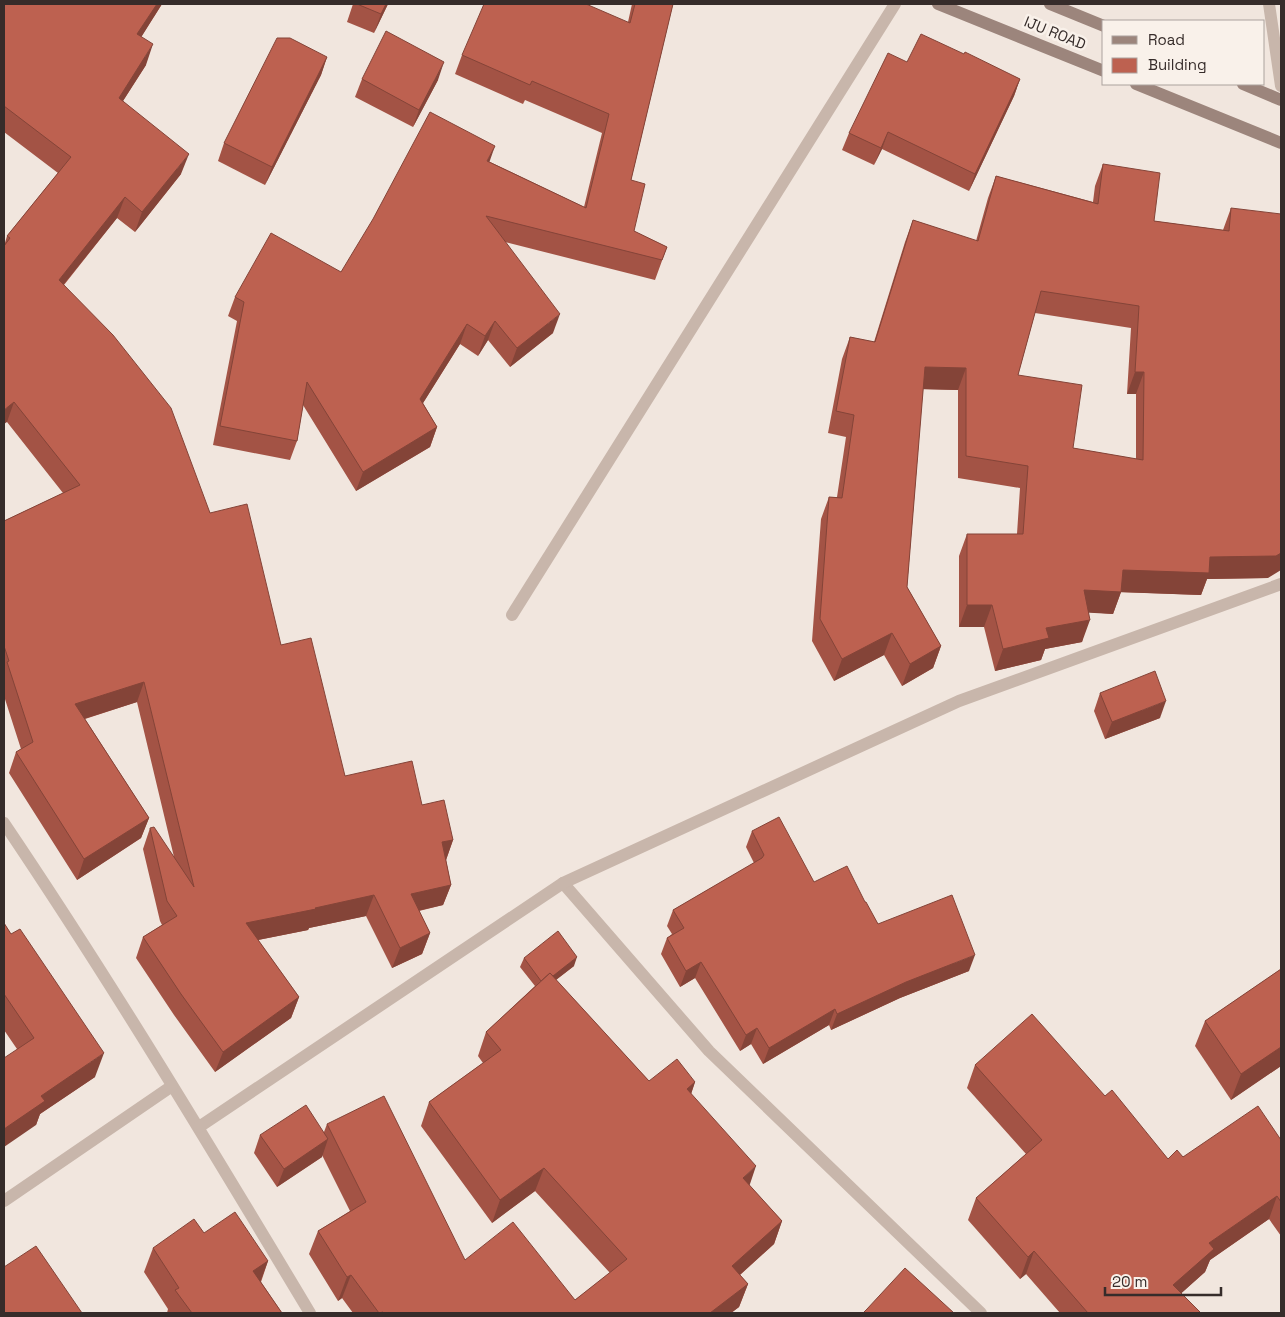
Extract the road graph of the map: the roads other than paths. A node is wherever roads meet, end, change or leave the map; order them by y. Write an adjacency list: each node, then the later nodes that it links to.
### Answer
1 (895, 4): 13 (street)
2 (938, 4): 6 (main road, IJU ROAD)
3 (1050, 4): 5 (main road, IJU ROAD)
4 (1269, 4): 9 (street)
5 (1102, 25)
6 (1102, 70)
7 (1138, 85): 11 (main road)
8 (1245, 85): 10 (main road)
9 (1281, 86)
10 (1281, 100)
11 (1281, 143)
12 (1281, 584): 15 (street)
13 (512, 616)
14 (4, 823): 16 (street)
15 (563, 883): 17 (street); 20 (street)
16 (172, 1086): 17 (street); 18 (street)
17 (199, 1127): 19 (street)
18 (4, 1201)
19 (310, 1313)
20 (981, 1313)

